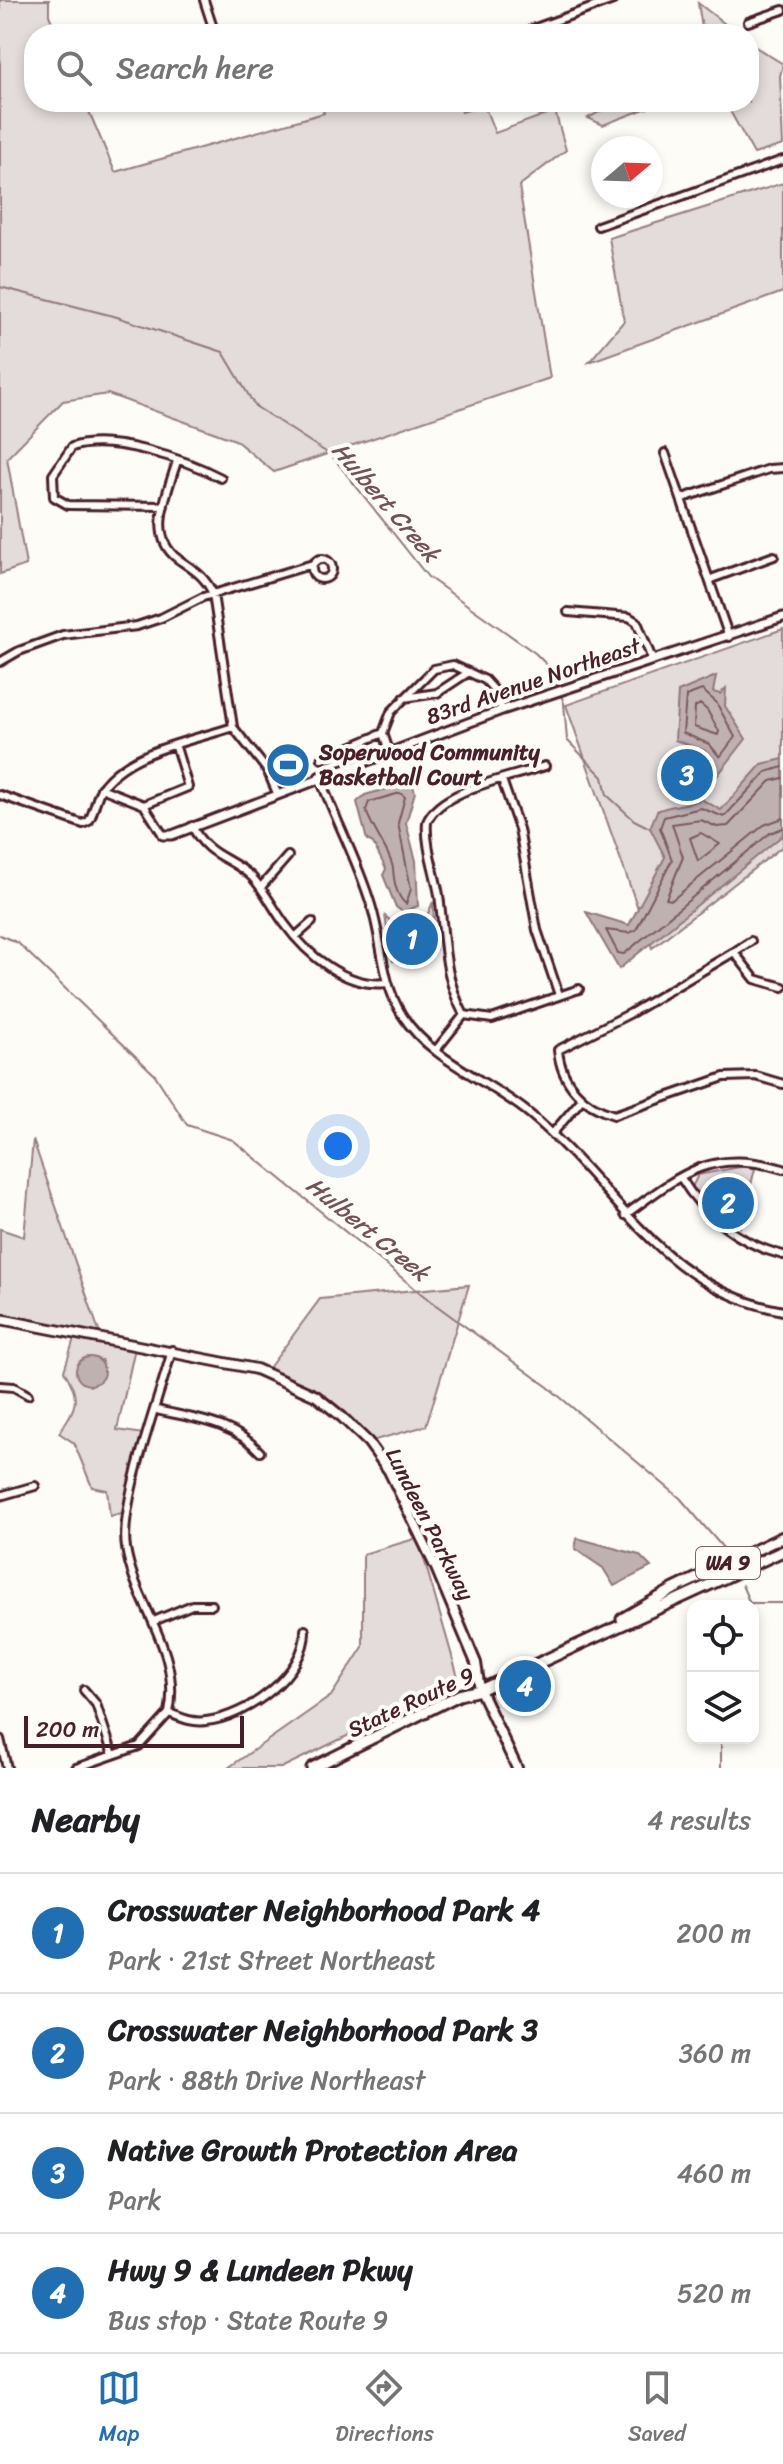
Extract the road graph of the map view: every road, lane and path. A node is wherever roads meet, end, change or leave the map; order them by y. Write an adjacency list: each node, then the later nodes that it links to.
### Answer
1 (204, 0): 5 (street)
2 (613, 0): 6 (street)
3 (783, 10): 4 (street)
4 (748, 22)
5 (212, 24)
6 (547, 24)
7 (783, 160): 8 (street)
8 (598, 226)
9 (665, 453): 13 (street)
10 (177, 461): 12 (street); 14 (street); 14 (street)
11 (783, 468): 13 (street)
12 (221, 478)
13 (683, 498): 17 (street)
14 (164, 506): 18 (street)
15 (774, 556): 17 (street)
16 (313, 564): 18 (street)
17 (711, 579): 21 (street)
18 (213, 594): 23 (street); 27 (street)
19 (568, 612): 22 (street)
20 (783, 617): 21 (street, 83rd Avenue Northeast)
21 (729, 637): 22 (street, 83rd Avenue Northeast)
22 (652, 659): 26 (street, 83rd Avenue Northeast)
23 (0, 662)
24 (469, 672): 25 (street); 25 (street); 26 (street)
25 (403, 698): 28 (street)
26 (502, 710): 30 (street, 83rd Avenue Northeast)
27 (233, 727): 29 (street); 36 (street)
28 (383, 733): 30 (street); 31 (street)
29 (176, 747): 35 (street); 38 (street)
30 (389, 751): 33 (street, 83rd Avenue Northeast)
31 (322, 759)
32 (545, 766): 34 (street)
33 (319, 776): 36 (street, 83rd Avenue Northeast); 47 (street)
34 (502, 780): 50 (street); 51 (street)
35 (101, 788): 37 (street); 38 (street)
36 (277, 793): 39 (street, 83rd Avenue Northeast)
37 (0, 795)
38 (144, 805): 40 (street)
39 (192, 826): 40 (street, 83rd Avenue Northeast); 42 (street)
40 (163, 835)
41 (288, 856): 42 (street)
42 (261, 887): 44 (street)
43 (312, 922): 44 (street)
44 (295, 937): 47 (street)
45 (751, 941): 46 (street)
46 (734, 952): 48 (street); 54 (street)
47 (387, 983): 52 (street)
48 (783, 987)
49 (579, 989): 50 (street)
50 (559, 995): 51 (street)
51 (464, 1015): 52 (street)
52 (436, 1050): 55 (street)
53 (783, 1084): 54 (street)
54 (582, 1099): 55 (street)
55 (552, 1134): 58 (street)
56 (783, 1169): 57 (street)
57 (681, 1178): 58 (street); 59 (street)
58 (625, 1215): 60 (street)
59 (783, 1255)
60 (783, 1311)
61 (0, 1319): 62 (main road, Lundeen Parkway)
62 (172, 1350): 65 (street); 76 (main road, Lundeen Parkway)
63 (0, 1386): 64 (street)
64 (28, 1395)
65 (157, 1410): 66 (street); 72 (street)
66 (260, 1452)
67 (35, 1486): 68 (street)
68 (0, 1496)
69 (783, 1537): 73 (main road, State Route 9 / WA 9)
70 (783, 1551): 73 (main road, State Route 9 / WA 9)
71 (212, 1605): 72 (street)
72 (154, 1621): 77 (street)
73 (611, 1627): 76 (main road, State Route 9 / WA 9)
74 (305, 1630): 77 (street)
75 (84, 1690): 79 (street)
76 (480, 1690): 82 (main road, State Route 9 / WA 9); 83 (main road, Lundeen Parkway)
77 (169, 1713): 79 (street)
78 (0, 1739): 80 (street)
79 (113, 1755): 81 (street)
80 (7, 1768)
81 (76, 1768)
82 (312, 1768)
83 (517, 1768)

